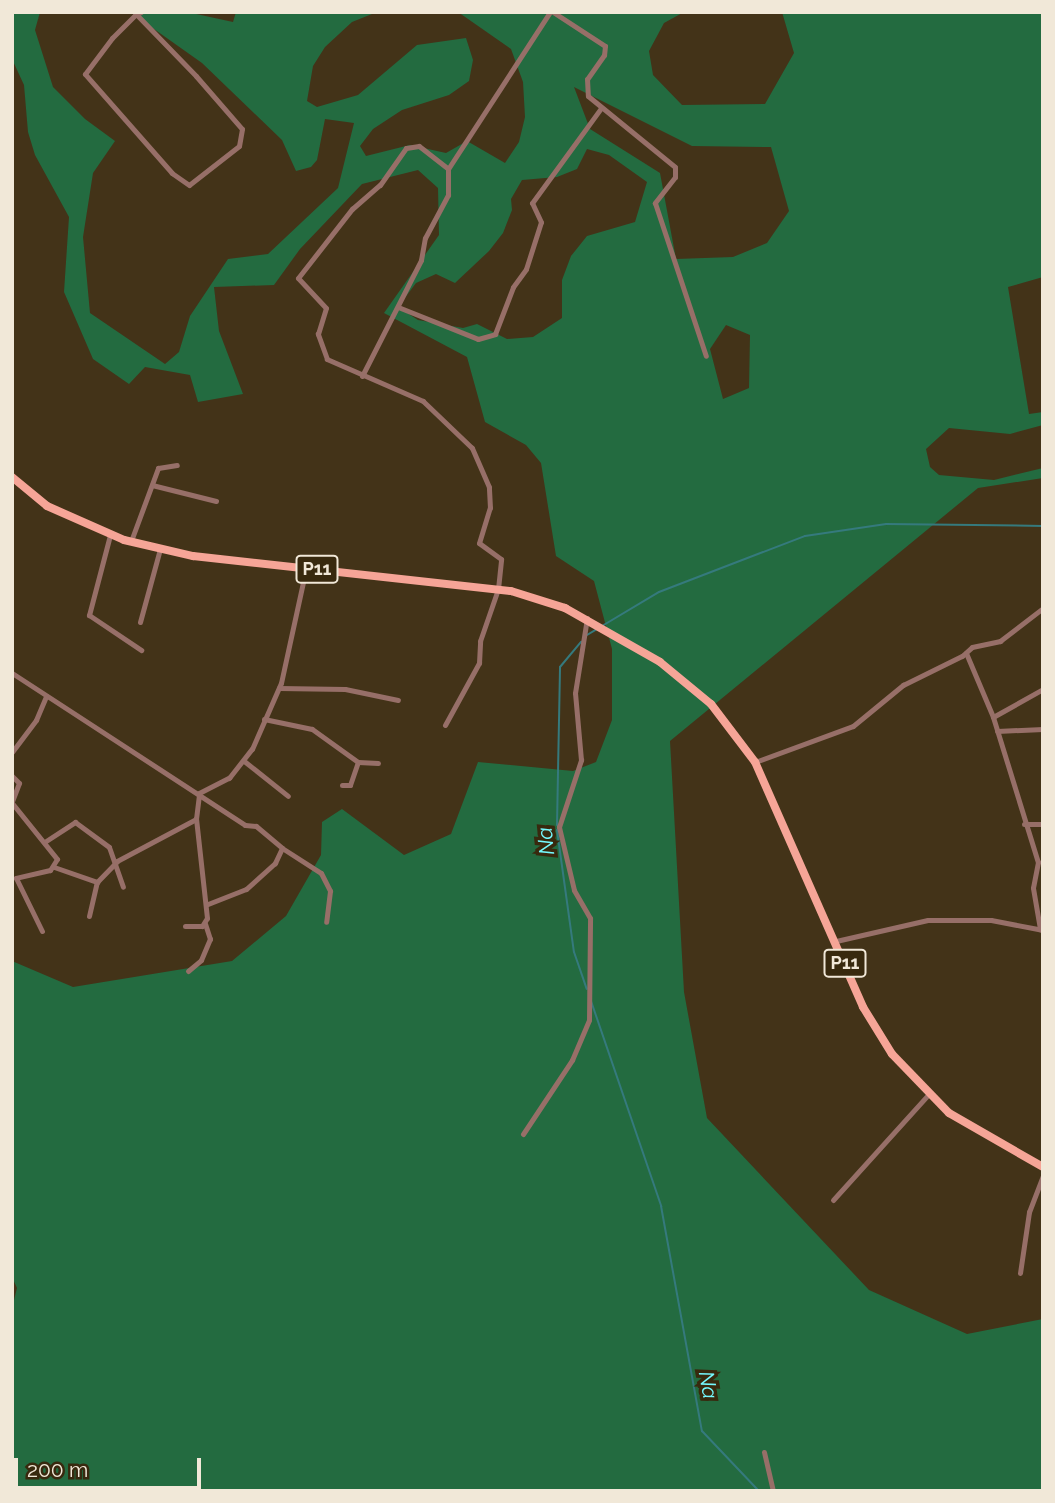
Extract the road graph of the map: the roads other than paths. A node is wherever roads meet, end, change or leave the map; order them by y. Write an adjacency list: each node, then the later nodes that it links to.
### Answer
1 (551, 12): 3 (street); 4 (street)
2 (137, 13): 2 (street)
3 (601, 108): 5 (street); 6 (street)
4 (449, 169): 5 (street); 7 (street)
5 (398, 307): 7 (street)
6 (706, 356)
7 (362, 376): 16 (street)
8 (177, 465): 10 (street)
9 (12, 477): 12 (main road, P11)
10 (152, 485): 11 (street); 13 (street)
11 (216, 501)
12 (110, 535): 13 (main road, P11); 20 (street)
13 (130, 542): 14 (main road, P11)
14 (160, 549): 15 (main road, P11); 19 (street)
15 (306, 568): 16 (main road, P11); 23 (street)
16 (498, 589): 18 (main road, P11); 29 (street)
17 (1042, 611): 21 (street)
18 (587, 618): 36 (main road, P11); 62 (street)
19 (140, 622)
20 (141, 650)
21 (966, 653): 27 (street); 36 (street)
22 (12, 673): 25 (street)
23 (279, 688): 26 (street); 28 (street)
24 (1043, 689): 27 (street)
25 (46, 696): 32 (street); 39 (street)
26 (398, 700)
27 (993, 717): 31 (street)
28 (264, 719): 33 (street); 34 (street)
29 (445, 726)
30 (1043, 729): 31 (street)
31 (997, 731): 43 (street)
32 (12, 752)
33 (244, 761): 39 (street); 40 (street)
34 (358, 762): 35 (street); 38 (street)
35 (378, 762)
36 (755, 762): 59 (main road, P11)
37 (12, 776): 41 (street)
38 (342, 785)
39 (199, 793): 42 (street); 46 (street)
40 (288, 796)
41 (12, 802): 45 (street)
42 (196, 819): 47 (street); 52 (street)
43 (1024, 824): 44 (street); 57 (street)
44 (1043, 824)
45 (46, 841): 47 (street); 48 (street)
46 (282, 848): 52 (street); 54 (street)
47 (117, 861): 50 (street); 51 (street)
48 (54, 867): 49 (street); 50 (street)
49 (14, 875): 58 (street)
50 (97, 882): 53 (street)
51 (123, 887)
52 (208, 904): 55 (street)
53 (89, 916)
54 (326, 922)
55 (205, 924): 56 (street); 60 (street)
56 (185, 926)
57 (1041, 930): 59 (street)
58 (42, 931)
59 (836, 941): 61 (main road, P11)
60 (188, 971)
61 (929, 1095): 63 (main road, P11); 65 (street)
62 (523, 1134)
63 (1043, 1167)
64 (1043, 1175): 66 (street)
65 (832, 1200)
66 (1020, 1272)
67 (764, 1452): 68 (street)
68 (773, 1491)

